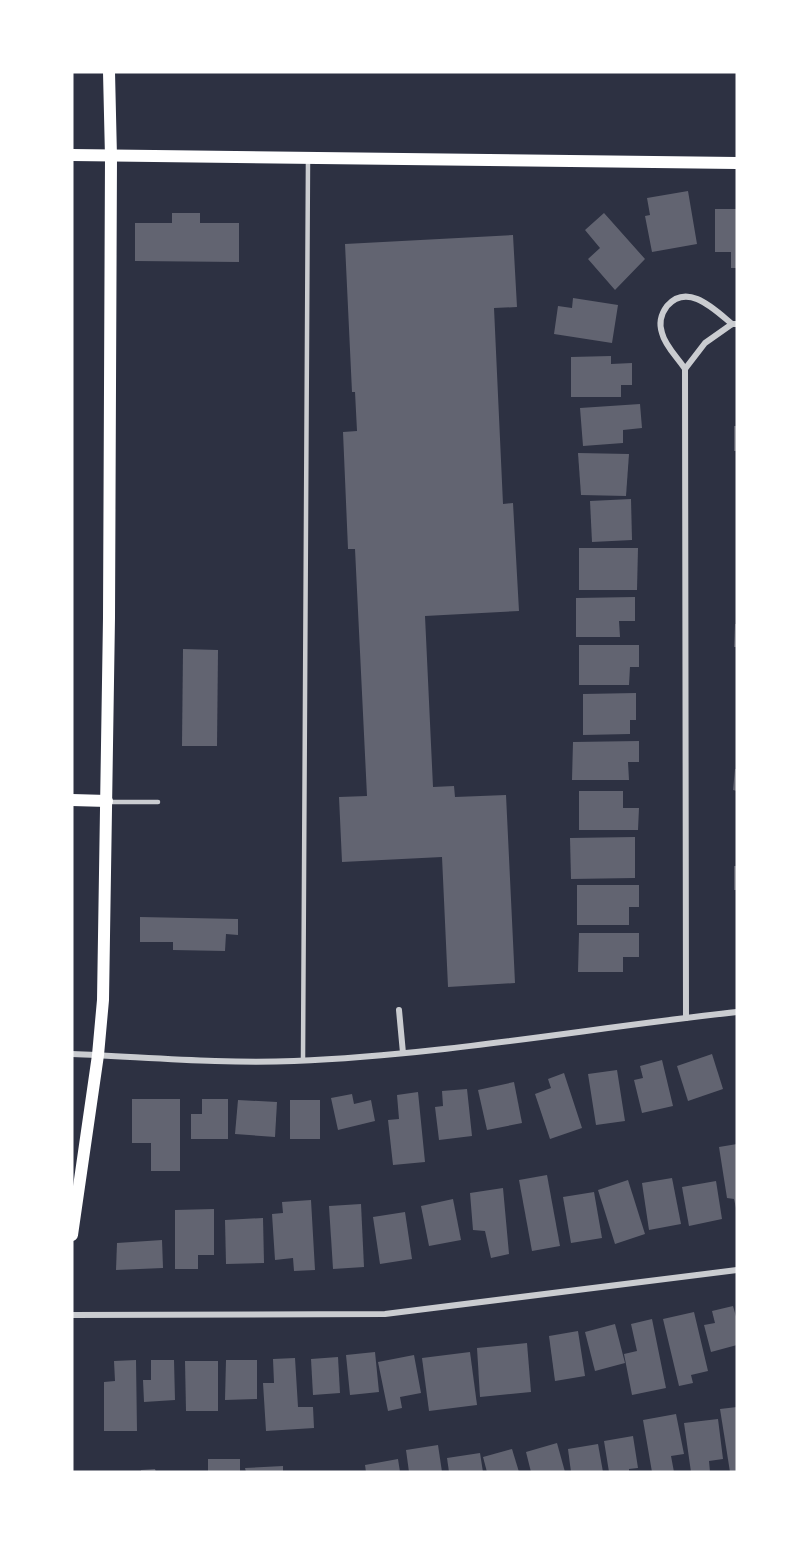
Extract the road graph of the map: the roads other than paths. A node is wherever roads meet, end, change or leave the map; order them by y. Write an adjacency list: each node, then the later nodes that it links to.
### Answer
1 (109, 72): 3 (main road)
2 (72, 155): 3 (main road)
3 (111, 157): 4 (main road); 9 (main road)
4 (308, 158): 5 (main road); 17 (lane)
5 (737, 163)
6 (734, 324): 7 (street); 7 (street)
7 (685, 369): 13 (street)
8 (72, 800): 9 (main road)
9 (106, 801): 10 (lane); 16 (main road)
10 (158, 802)
11 (399, 1010): 14 (street)
12 (737, 1012): 13 (street)
13 (686, 1018): 14 (street)
14 (403, 1053): 17 (street)
15 (72, 1054): 16 (street)
16 (98, 1055): 17 (street); 18 (main road)
17 (303, 1060)
18 (72, 1235)
19 (737, 1270): 20 (street)
20 (72, 1315)

